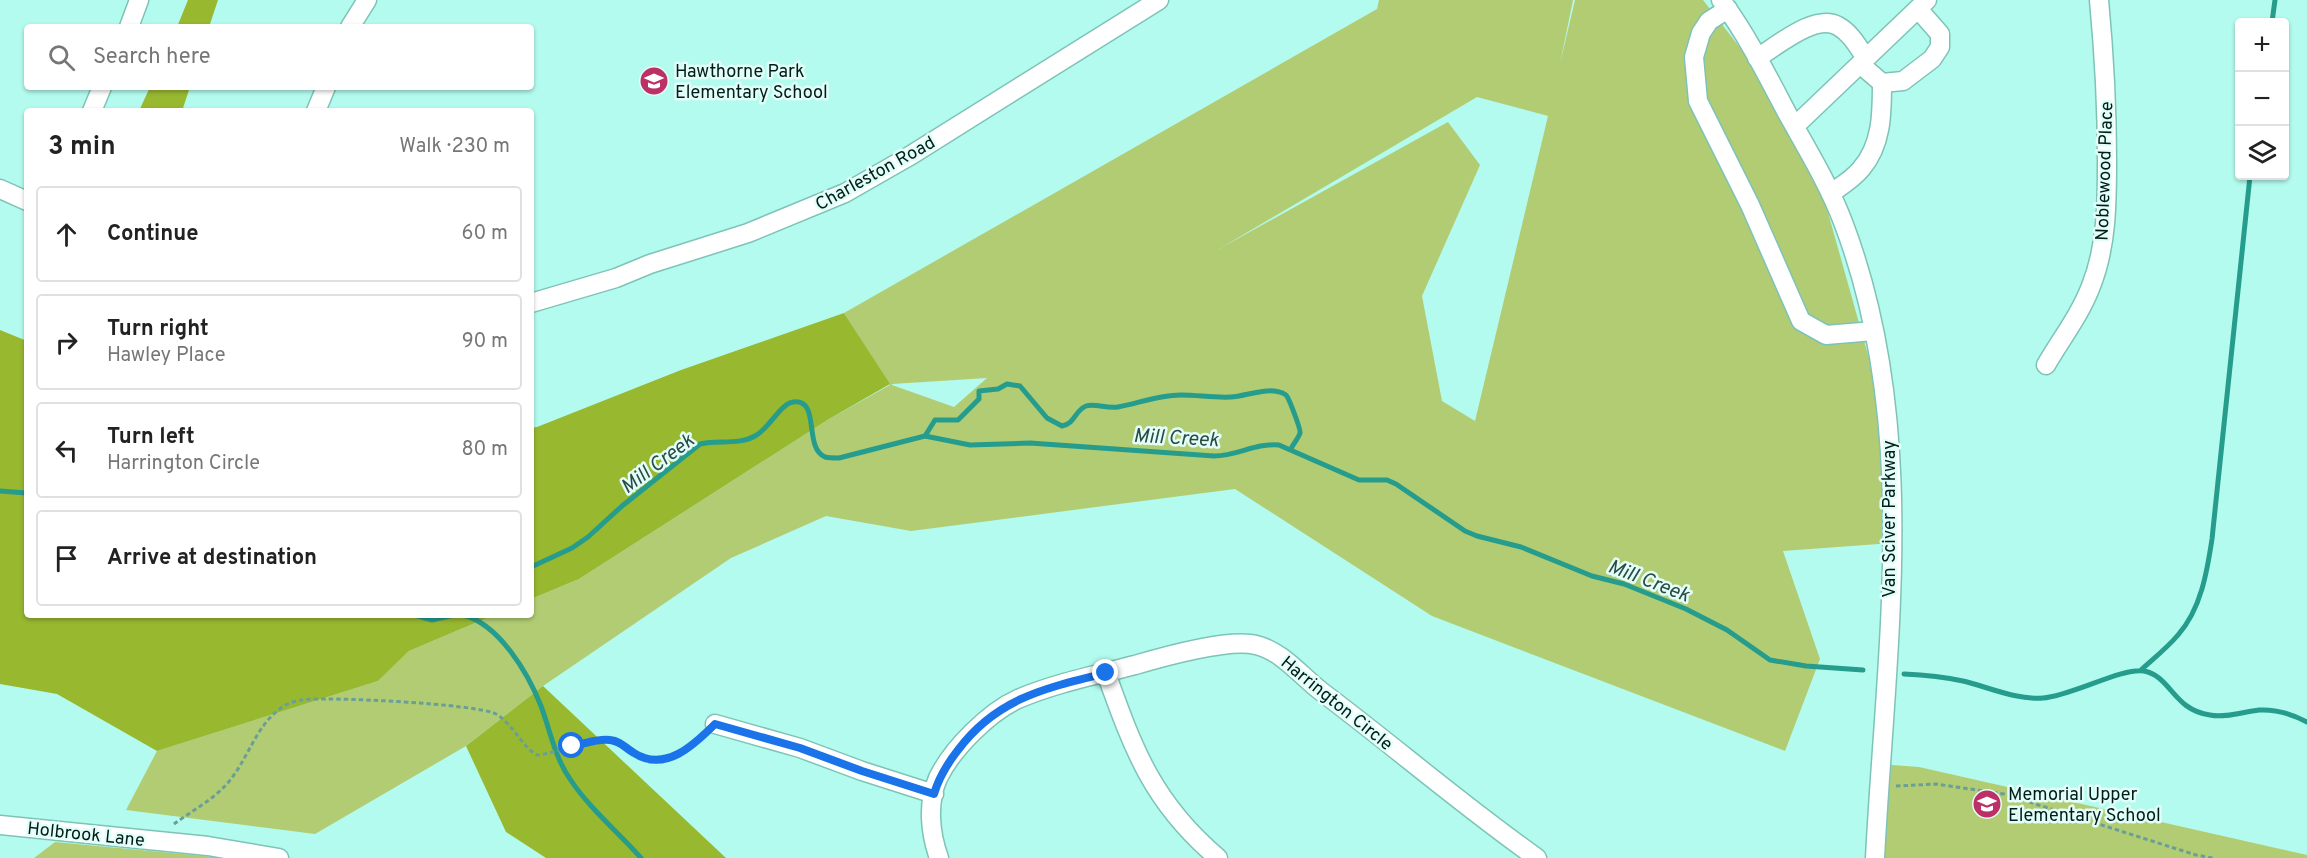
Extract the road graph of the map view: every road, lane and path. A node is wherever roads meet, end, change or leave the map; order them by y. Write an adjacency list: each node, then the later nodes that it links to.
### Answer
1 (138, 0): 7 (street)
2 (368, 0): 8 (street)
3 (1159, 0): 20 (street, Charleston Road)
4 (2099, 0): 22 (street, Noblewood Place)
5 (1724, 4): 9 (street, Van Sciver Parkway); 21 (street)
6 (1923, 4): 10 (street); 11 (street)
7 (130, 24)
8 (352, 24)
9 (1757, 58): 10 (street); 16 (street, Van Sciver Parkway)
10 (1863, 61): 11 (street); 16 (street)
11 (1882, 83): 18 (street)
12 (101, 90): 14 (street)
13 (325, 90): 15 (street)
14 (93, 108)
15 (317, 108)
16 (1794, 126): 18 (street, Van Sciver Parkway)
17 (0, 189): 19 (street)
18 (1831, 194): 21 (street, Van Sciver Parkway)
19 (24, 200)
20 (534, 302)
21 (1874, 331): 25 (street, Van Sciver Parkway)
22 (2046, 365)
23 (1106, 673): 26 (street, Harrington Circle); 31 (street); 32 (street, Harrington Circle)
24 (715, 724): 26 (street); 28 (path)
25 (1880, 786): 33 (street, Van Sciver Parkway); 34 (path)
26 (934, 794): 30 (street, Harrington Circle)
27 (0, 825): 28 (street, Holbrook Lane)
28 (153, 840): 29 (street, Holbrook Lane)
29 (279, 858)
30 (939, 858)
31 (1218, 858)
32 (1538, 858)
33 (1875, 858)
34 (2213, 858)

